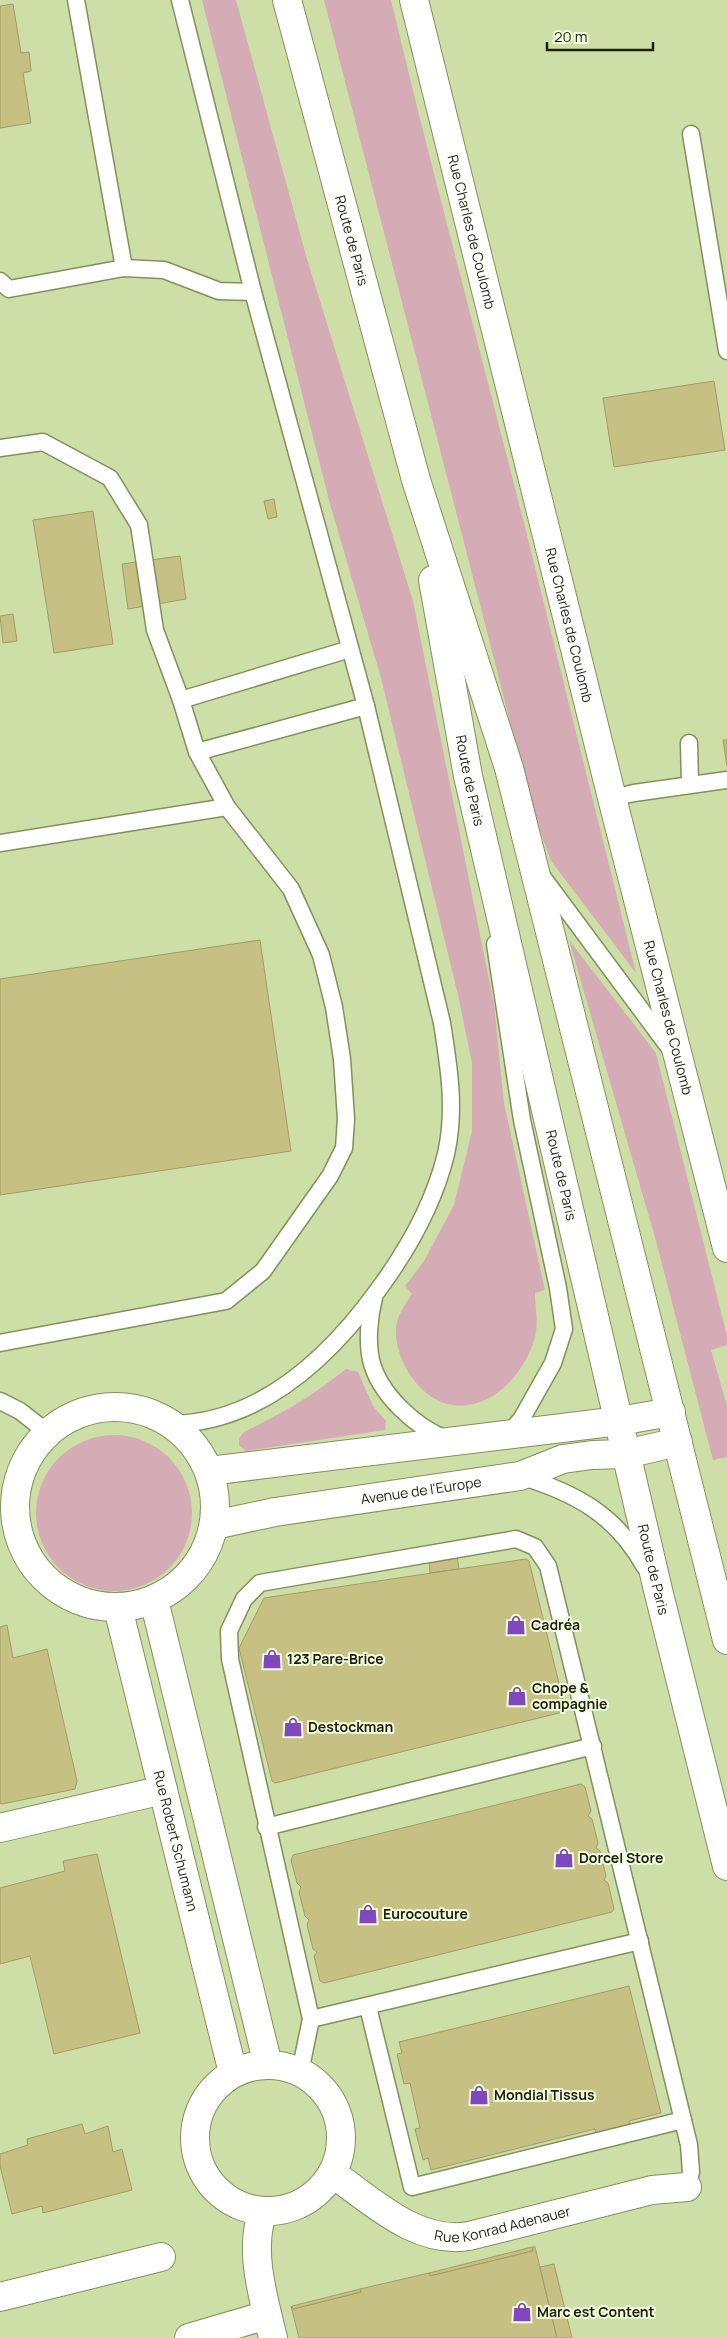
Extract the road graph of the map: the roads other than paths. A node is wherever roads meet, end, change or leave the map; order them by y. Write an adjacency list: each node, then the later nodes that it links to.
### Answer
1 (76, 0): 6 (lane)
2 (180, 0): 8 (lane)
3 (287, 0): 11 (street, Route de Paris)
4 (414, 0): 20 (street, Rue Charles de Coulomb)
5 (691, 134): 9 (lane)
6 (124, 268): 7 (lane); 8 (lane)
7 (0, 281)
8 (253, 292): 12 (lane)
9 (727, 351)
10 (0, 448): 13 (lane)
11 (416, 480): 17 (street, Route de Paris); 23 (street, Route de Paris)
12 (350, 649): 13 (lane); 14 (lane)
13 (181, 700): 16 (lane)
14 (366, 706): 16 (lane); 27 (lane)
15 (688, 743): 19 (lane)
16 (198, 752): 21 (lane)
17 (468, 776): 31 (street, Route de Paris); 34 (lane)
18 (727, 780): 19 (lane)
19 (690, 784): 20 (lane)
20 (612, 798): 24 (street, Rue Charles de Coulomb)
21 (227, 807): 22 (lane); 28 (lane)
22 (0, 843)
23 (533, 864): 24 (lane); 30 (street, Route de Paris)
24 (681, 1064): 25 (street, Rue Charles de Coulomb)
25 (719, 1181): 26 (street, Rue Charles de Coulomb)
26 (727, 1248)
27 (376, 1293): 32 (lane); 35 (lane)
28 (0, 1344)
29 (0, 1401): 33 (lane)
30 (671, 1412): 31 (street); 36 (street, Route de Paris)
31 (619, 1421): 34 (street); 37 (street, Route de Paris)
32 (171, 1424): 33 (street); 38 (street)
33 (48, 1432): 41 (street)
34 (509, 1434): 35 (street)
35 (454, 1441): 38 (street)
36 (678, 1442): 37 (street, Avenue de l'Europe); 45 (street, Route de Paris)
37 (626, 1454): 39 (street, Avenue de l'Europe); 42 (street, Route de Paris)
38 (209, 1471): 40 (street)
39 (520, 1476): 40 (street, Avenue de l'Europe); 42 (lane)
40 (214, 1525): 43 (street)
41 (8, 1527): 44 (street)
42 (658, 1590): 50 (street, Route de Paris)
43 (154, 1600): 44 (street); 54 (street)
44 (118, 1608): 47 (street, Rue Robert Schumann)
45 (727, 1640)
46 (593, 1746): 48 (lane); 48 (lane); 51 (lane)
47 (163, 1790): 49 (street); 56 (street, Rue Robert Schumann)
48 (266, 1827): 53 (lane)
49 (0, 1828)
50 (727, 1866)
51 (640, 1941): 52 (lane); 57 (lane)
52 (368, 2007): 53 (lane); 57 (lane)
53 (311, 2019): 55 (lane)
54 (268, 2065): 55 (street); 56 (street)
55 (300, 2072): 58 (street)
56 (233, 2073): 60 (street)
57 (684, 2120): 59 (lane)
58 (332, 2173): 59 (street, Rue Konrad Adenauer); 60 (street)
59 (687, 2187)
60 (263, 2212): 63 (street)
61 (161, 2257): 62 (street)
62 (0, 2297)
63 (270, 2326): 64 (street)
64 (188, 2338)

